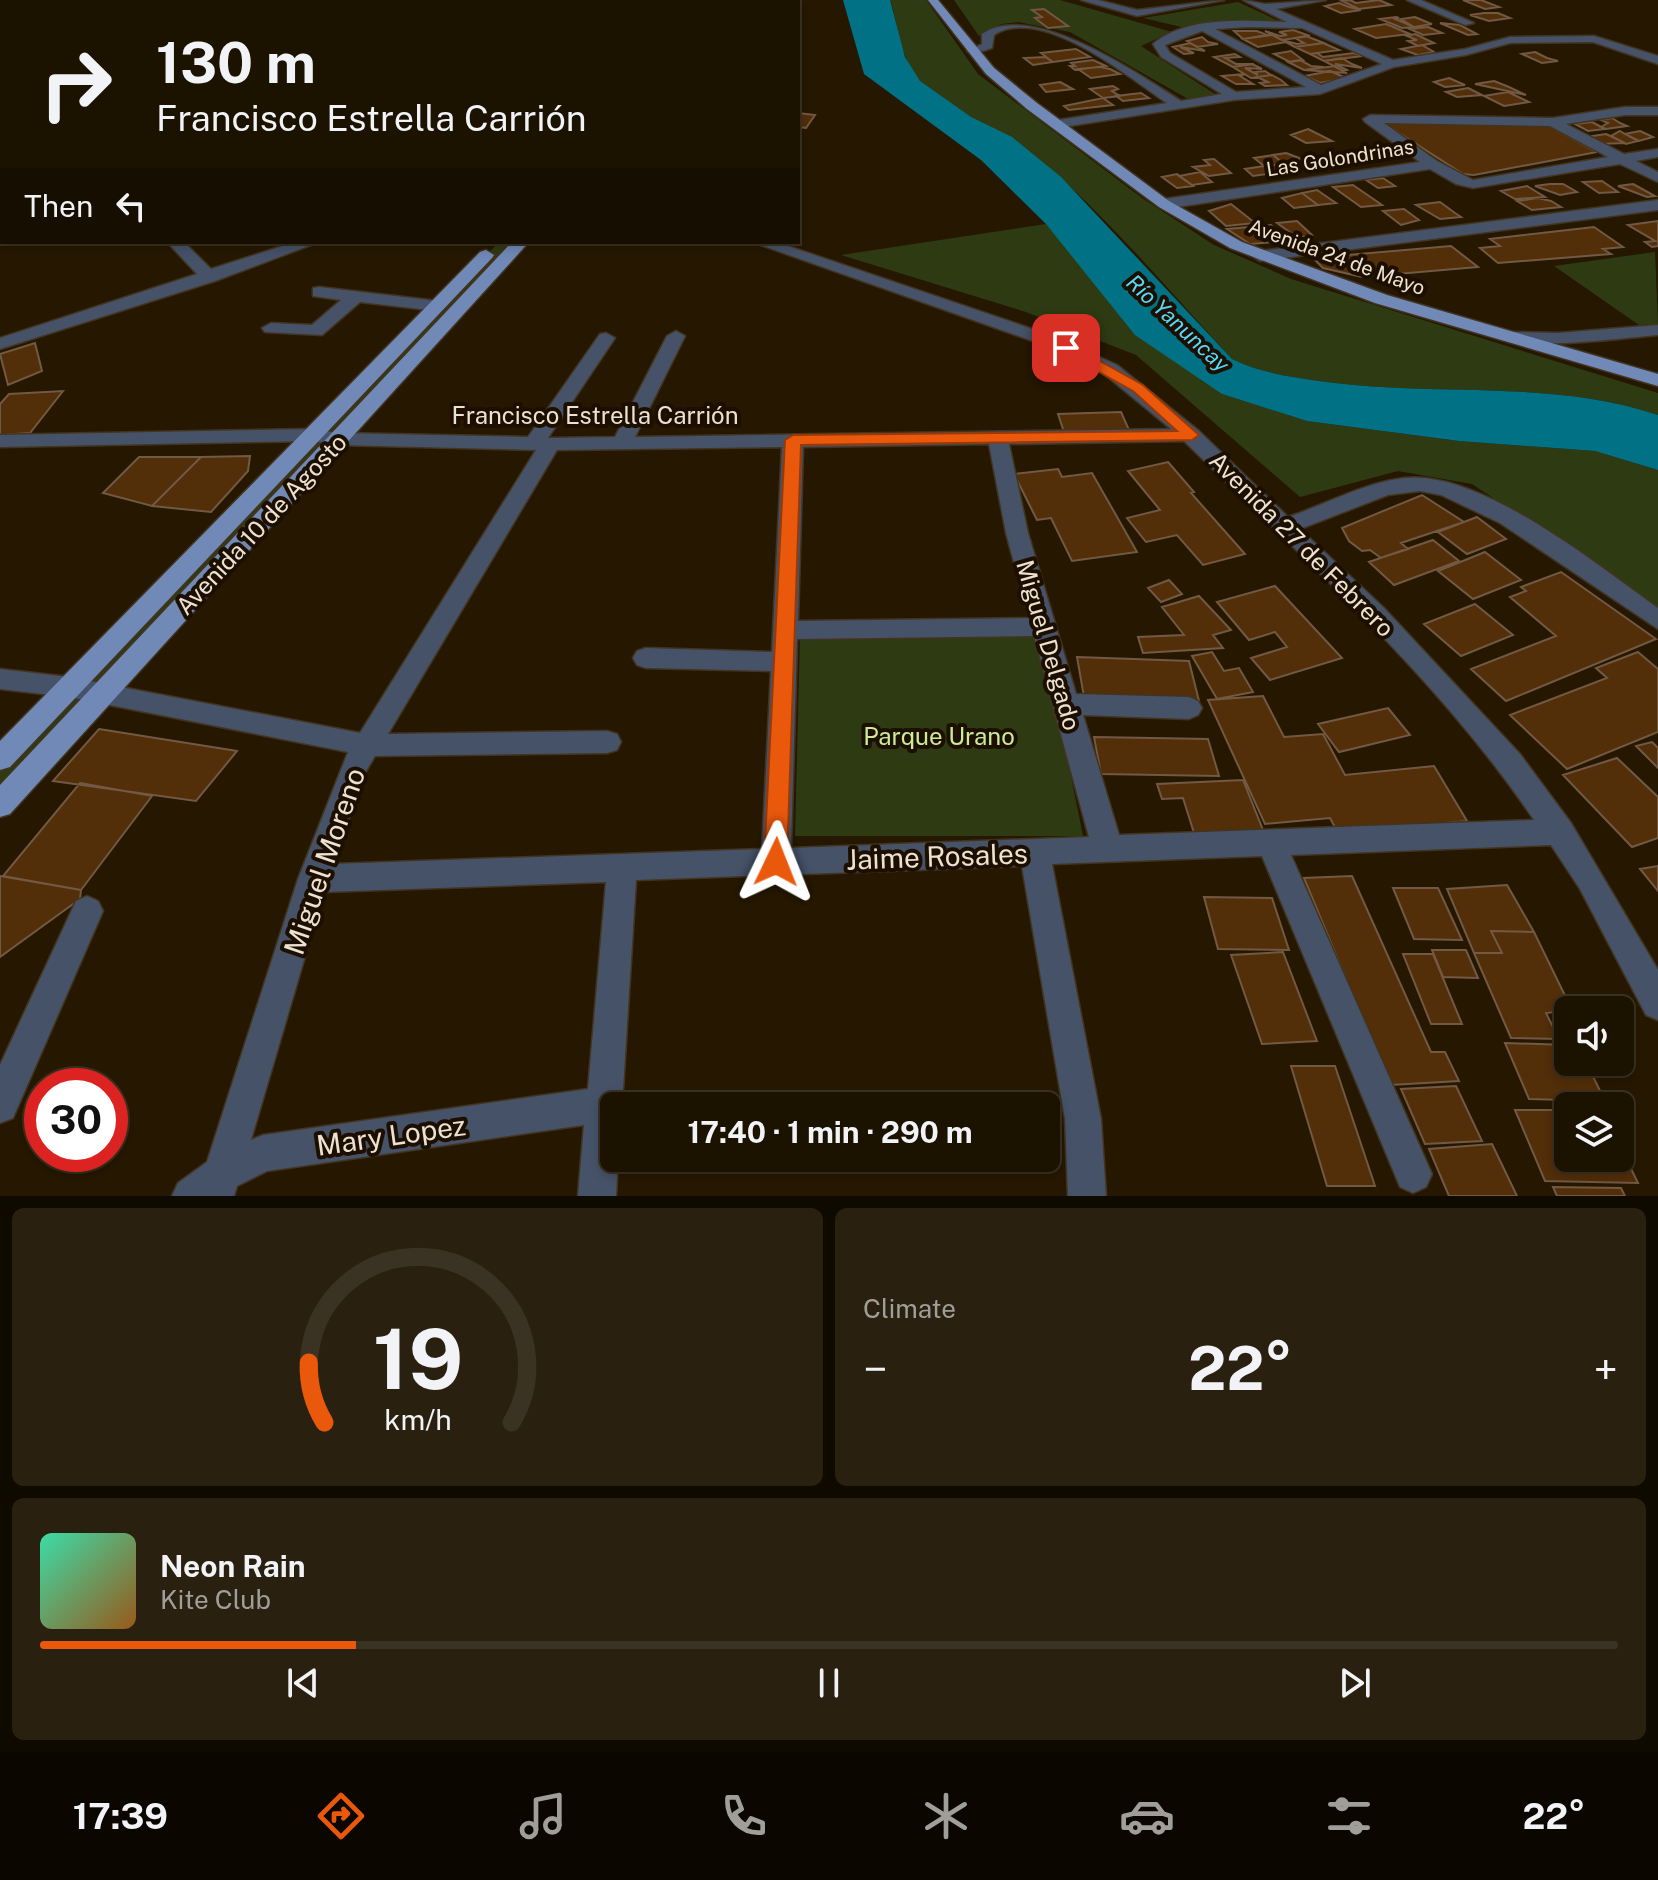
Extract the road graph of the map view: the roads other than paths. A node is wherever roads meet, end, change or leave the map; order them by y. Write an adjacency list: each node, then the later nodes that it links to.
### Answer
1 (1086, 0): 8 (street)
2 (1163, 0): 8 (street)
3 (1219, 0): 8 (street)
4 (1248, 0): 9 (street)
5 (1321, 0): 9 (street)
6 (1412, 0): 10 (street)
7 (934, 1): 13 (main road, Avenida 24 de Mayo)
8 (1177, 7)
9 (1264, 7): 11 (street)
10 (1469, 23)
11 (1302, 25): 12 (street); 15 (street)
12 (1204, 28): 16 (street); 17 (street)
13 (973, 51): 18 (street); 21 (main road, Avenida 24 de Mayo)
14 (1658, 60): 15 (street)
15 (1392, 64): 16 (street)
16 (1320, 90): 17 (street)
17 (1234, 96): 18 (street)
18 (1179, 105): 21 (street)
19 (1658, 111): 20 (street)
20 (1553, 122): 23 (street); 24 (street)
21 (1057, 124): 26 (main road, Avenida 24 de Mayo)
22 (1658, 153): 23 (street, Las Golondrinas)
23 (1623, 159): 24 (street, Las Golondrinas); 25 (street)
24 (1432, 164): 26 (street, Las Golondrinas)
25 (1658, 178)
26 (1164, 204): 33 (main road, Avenida 24 de Mayo)
27 (1658, 205): 33 (street)
28 (177, 244): 34 (street)
29 (305, 244): 34 (street)
30 (497, 244): 37 (main road, Avenida 10 de Agosto)
31 (519, 244): 50 (main road, Avenida 10 de Agosto)
32 (766, 244): 48 (street, Avenida 27 de Febrero)
33 (1260, 256): 42 (main road, Avenida 24 de Mayo)
34 (209, 277): 44 (street)
35 (319, 292): 36 (street)
36 (355, 297): 37 (street); 38 (street)
37 (438, 306): 47 (main road, Avenida 10 de Agosto)
38 (271, 328)
39 (1658, 330): 41 (street)
40 (676, 336): 53 (street)
41 (1590, 336): 42 (street); 45 (street)
42 (1512, 337): 45 (main road, Avenida 24 de Mayo)
43 (606, 338): 54 (street)
44 (0, 344)
45 (1578, 356): 46 (main road, Avenida 24 de Mayo)
46 (1658, 380)
47 (312, 435): 50 (street, Francisco Estrella Carrión); 52 (street, Francisco Estrella Carrión); 62 (main road, Avenida 10 de Agosto)
48 (1192, 435): 49 (street, Francisco Estrella Carrión); 55 (street, Avenida 27 de Febrero)
49 (998, 438): 51 (street, Francisco Estrella Carrión); 57 (street, Miguel Delgado)
50 (339, 439): 54 (street, Francisco Estrella Carrión); 63 (main road, Avenida 10 de Agosto)
51 (793, 440): 53 (street, Francisco Estrella Carrión); 58 (street)
52 (0, 441)
53 (622, 443): 54 (street, Francisco Estrella Carrión)
54 (542, 444): 67 (street)
55 (1285, 526): 56 (street); 70 (street, Avenida 27 de Febrero)
56 (1658, 620)
57 (1044, 627): 58 (street); 64 (street, Miguel Delgado)
58 (785, 630): 60 (street)
59 (646, 658): 60 (street)
60 (784, 662): 74 (street)
61 (0, 679): 62 (street, Miguel Moreno)
62 (69, 687): 63 (street, Miguel Moreno); 68 (main road, Avenida 10 de Agosto)
63 (102, 695): 67 (street, Miguel Moreno); 69 (main road, Avenida 10 de Agosto)
64 (1067, 704): 65 (street); 72 (street, Miguel Delgado)
65 (1189, 708)
66 (607, 742): 67 (street)
67 (367, 745): 76 (street, Miguel Moreno)
68 (0, 759)
69 (0, 805)
70 (1561, 832): 71 (street, Jaime Rosales); 78 (street, Avenida 27 de Febrero)
71 (1271, 843): 72 (street, Jaime Rosales); 83 (street)
72 (1108, 850): 73 (street, Jaime Rosales)
73 (1035, 852): 74 (street, Jaime Rosales); 87 (street)
74 (776, 862): 75 (street, Jaime Rosales)
75 (622, 868): 76 (street, Jaime Rosales); 79 (street)
76 (313, 879): 84 (street, Miguel Moreno)
77 (87, 911): 80 (street)
78 (1658, 1003)
79 (604, 1092)
80 (0, 1105)
81 (600, 1105): 84 (street, Mary Lopez)
82 (600, 1150): 86 (street)
83 (1413, 1174)
84 (218, 1185): 85 (street, Mary Lopez)
85 (191, 1196)
86 (597, 1196)
87 (1087, 1196)

